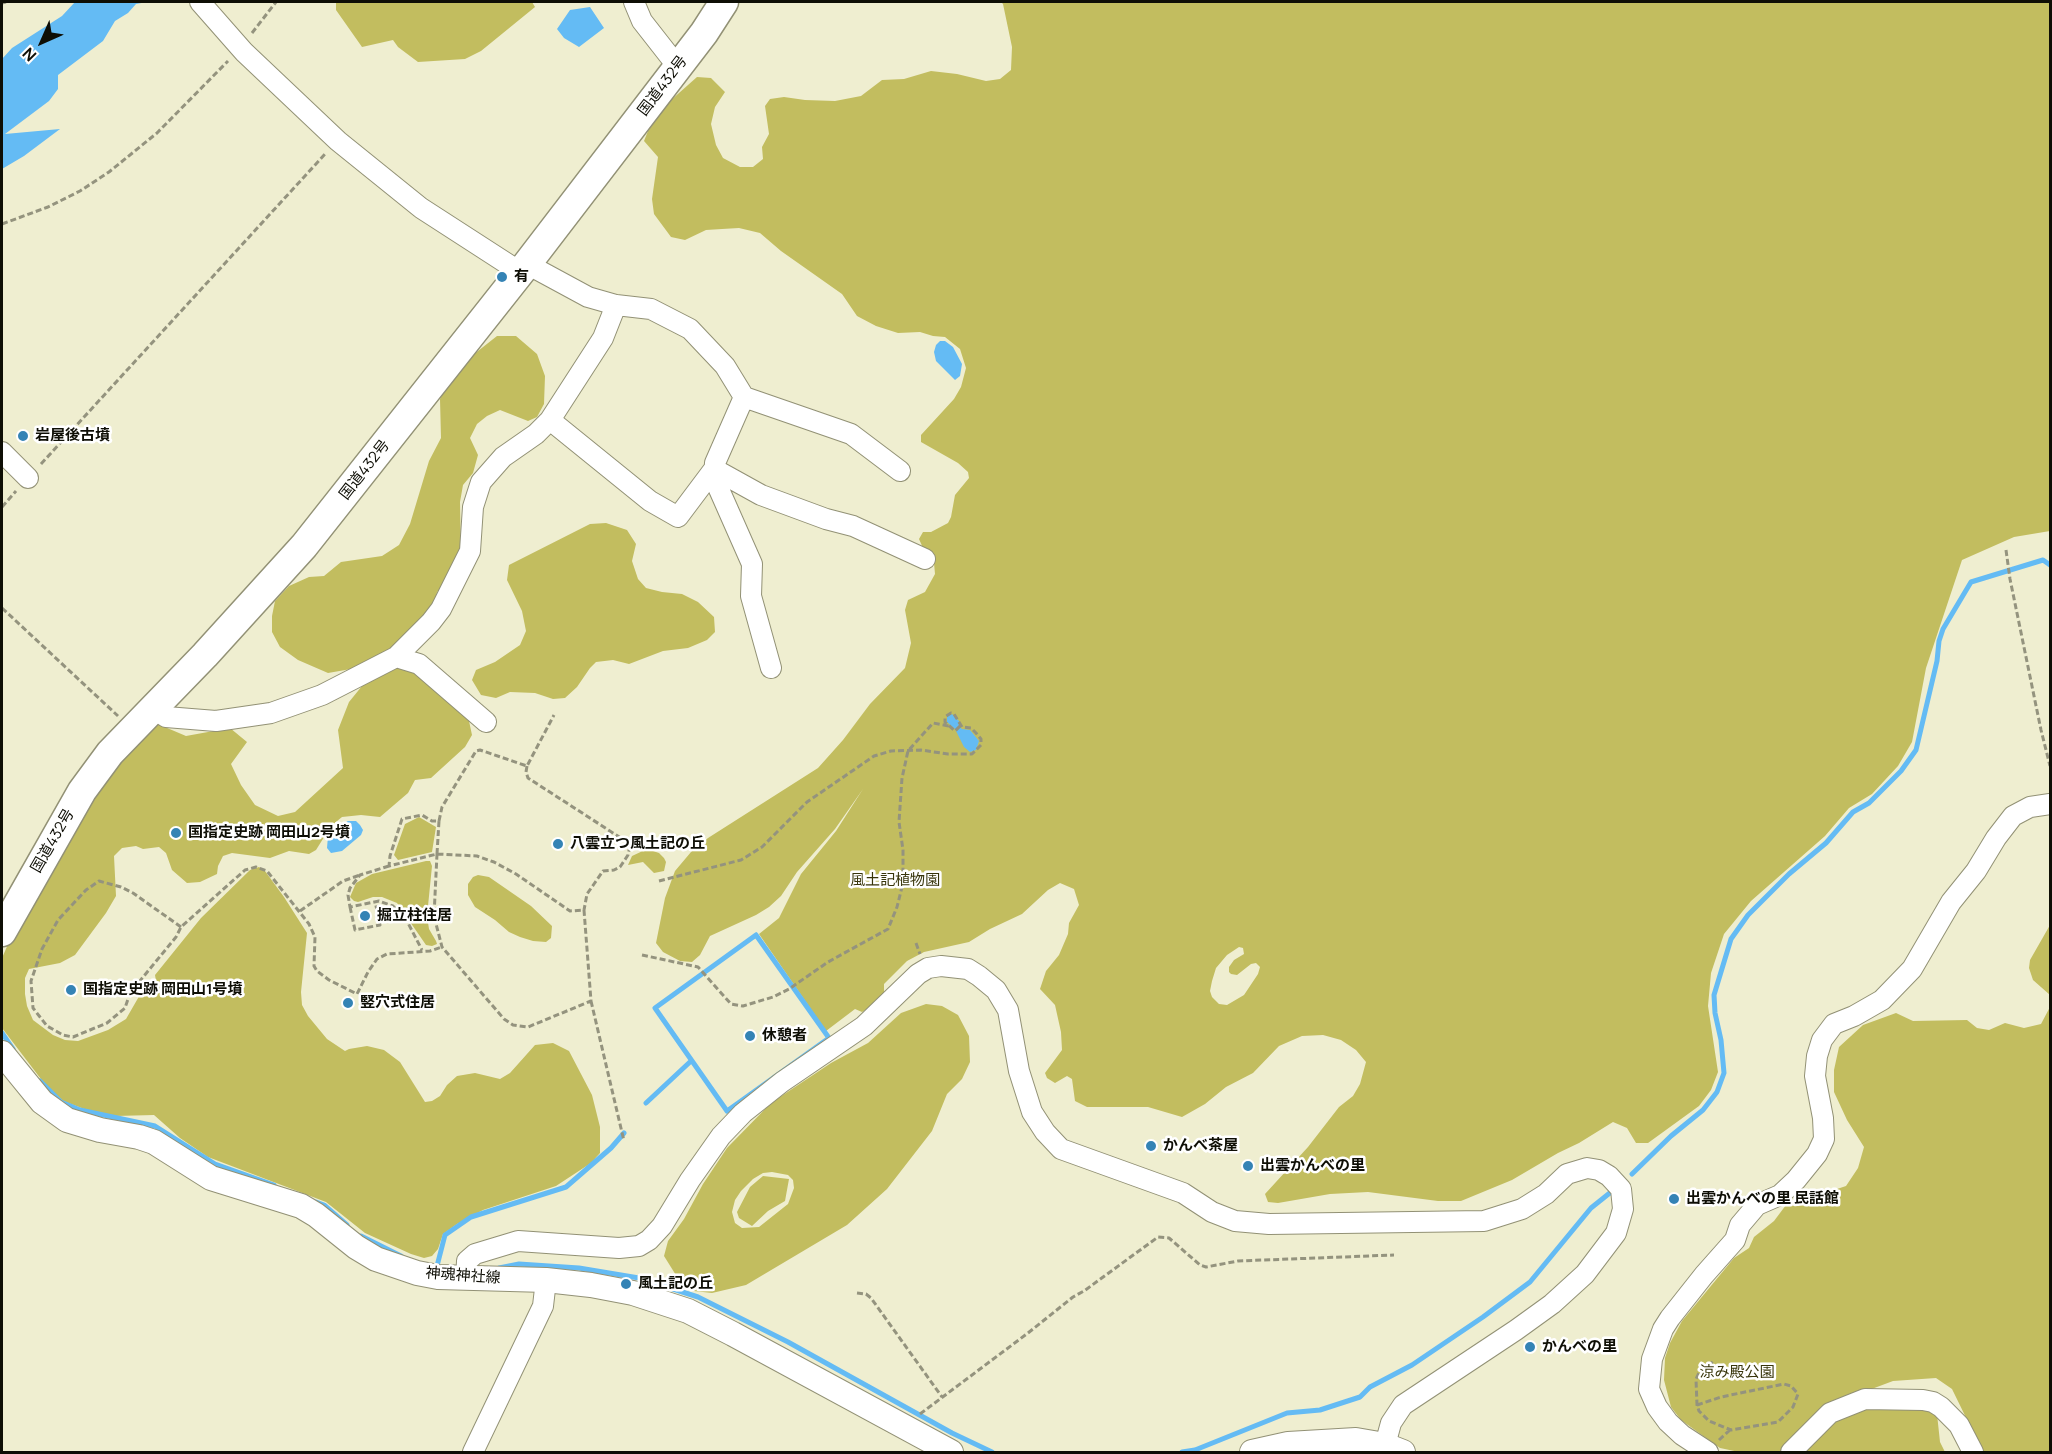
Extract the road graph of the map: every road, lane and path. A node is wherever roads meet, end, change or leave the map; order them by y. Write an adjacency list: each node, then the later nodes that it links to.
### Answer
1 (200, 2): 5 (street)
2 (276, 2): 5 (path)
3 (634, 2): 6 (street)
4 (724, 2): 6 (highway, 国道432号)
5 (239, 45): 7 (street); 8 (path)
6 (678, 67): 9 (highway, 国道432号)
7 (338, 141): 9 (street); 16 (path)
8 (2, 224)
9 (524, 268): 10 (street); 23 (highway, 国道432号)
10 (616, 305): 11 (street); 12 (street)
11 (744, 397): 14 (street); 15 (street)
12 (550, 420): 14 (street); 21 (street)
13 (2, 452): 16 (street)
14 (714, 469): 19 (street); 22 (street)
15 (900, 471)
16 (28, 478): 17 (path)
17 (2, 507)
18 (2006, 550): 31 (path)
19 (926, 559)
20 (2, 608): 28 (path)
21 (396, 657): 23 (street); 25 (street)
22 (771, 668)
23 (153, 708): 28 (highway, 国道432号)
24 (554, 715): 30 (path)
25 (486, 722)
26 (949, 726): 27 (path); 27 (path); 29 (path)
27 (961, 726): 29 (path)
28 (132, 729): 43 (highway, 国道432号)
29 (908, 751): 37 (path); 46 (path)
30 (527, 766): 33 (path); 40 (path)
31 (2050, 766)
32 (2050, 804): 62 (street)
33 (439, 821): 34 (path); 35 (path)
34 (437, 854): 35 (path); 40 (path); 44 (path)
35 (389, 866): 36 (path)
36 (360, 875): 39 (path); 41 (path)
37 (659, 881)
38 (375, 901): 39 (path); 39 (path); 45 (path)
39 (350, 907)
40 (584, 910): 47 (path)
41 (300, 911): 42 (path); 45 (path)
42 (181, 927): 42 (path)
43 (2, 932)
44 (442, 946): 45 (path); 47 (path)
45 (422, 950)
46 (642, 955)
47 (591, 1001): 49 (path)
48 (2, 1053): 51 (main road, 神魂神社線)
49 (624, 1141)
50 (1394, 1255): 55 (path)
51 (466, 1279): 52 (main road, 神魂神社線); 58 (street)
52 (546, 1281): 59 (street); 60 (main road, 神魂神社線)
53 (857, 1293): 55 (path)
54 (1715, 1360): 56 (path)
55 (942, 1397): 57 (path)
56 (1697, 1405): 56 (path)
57 (925, 1409)
58 (1394, 1449): 61 (main road)
59 (473, 1452)
60 (951, 1452)
61 (1252, 1452)
62 (1708, 1452)
63 (1791, 1452): 64 (street)
64 (1973, 1452)

